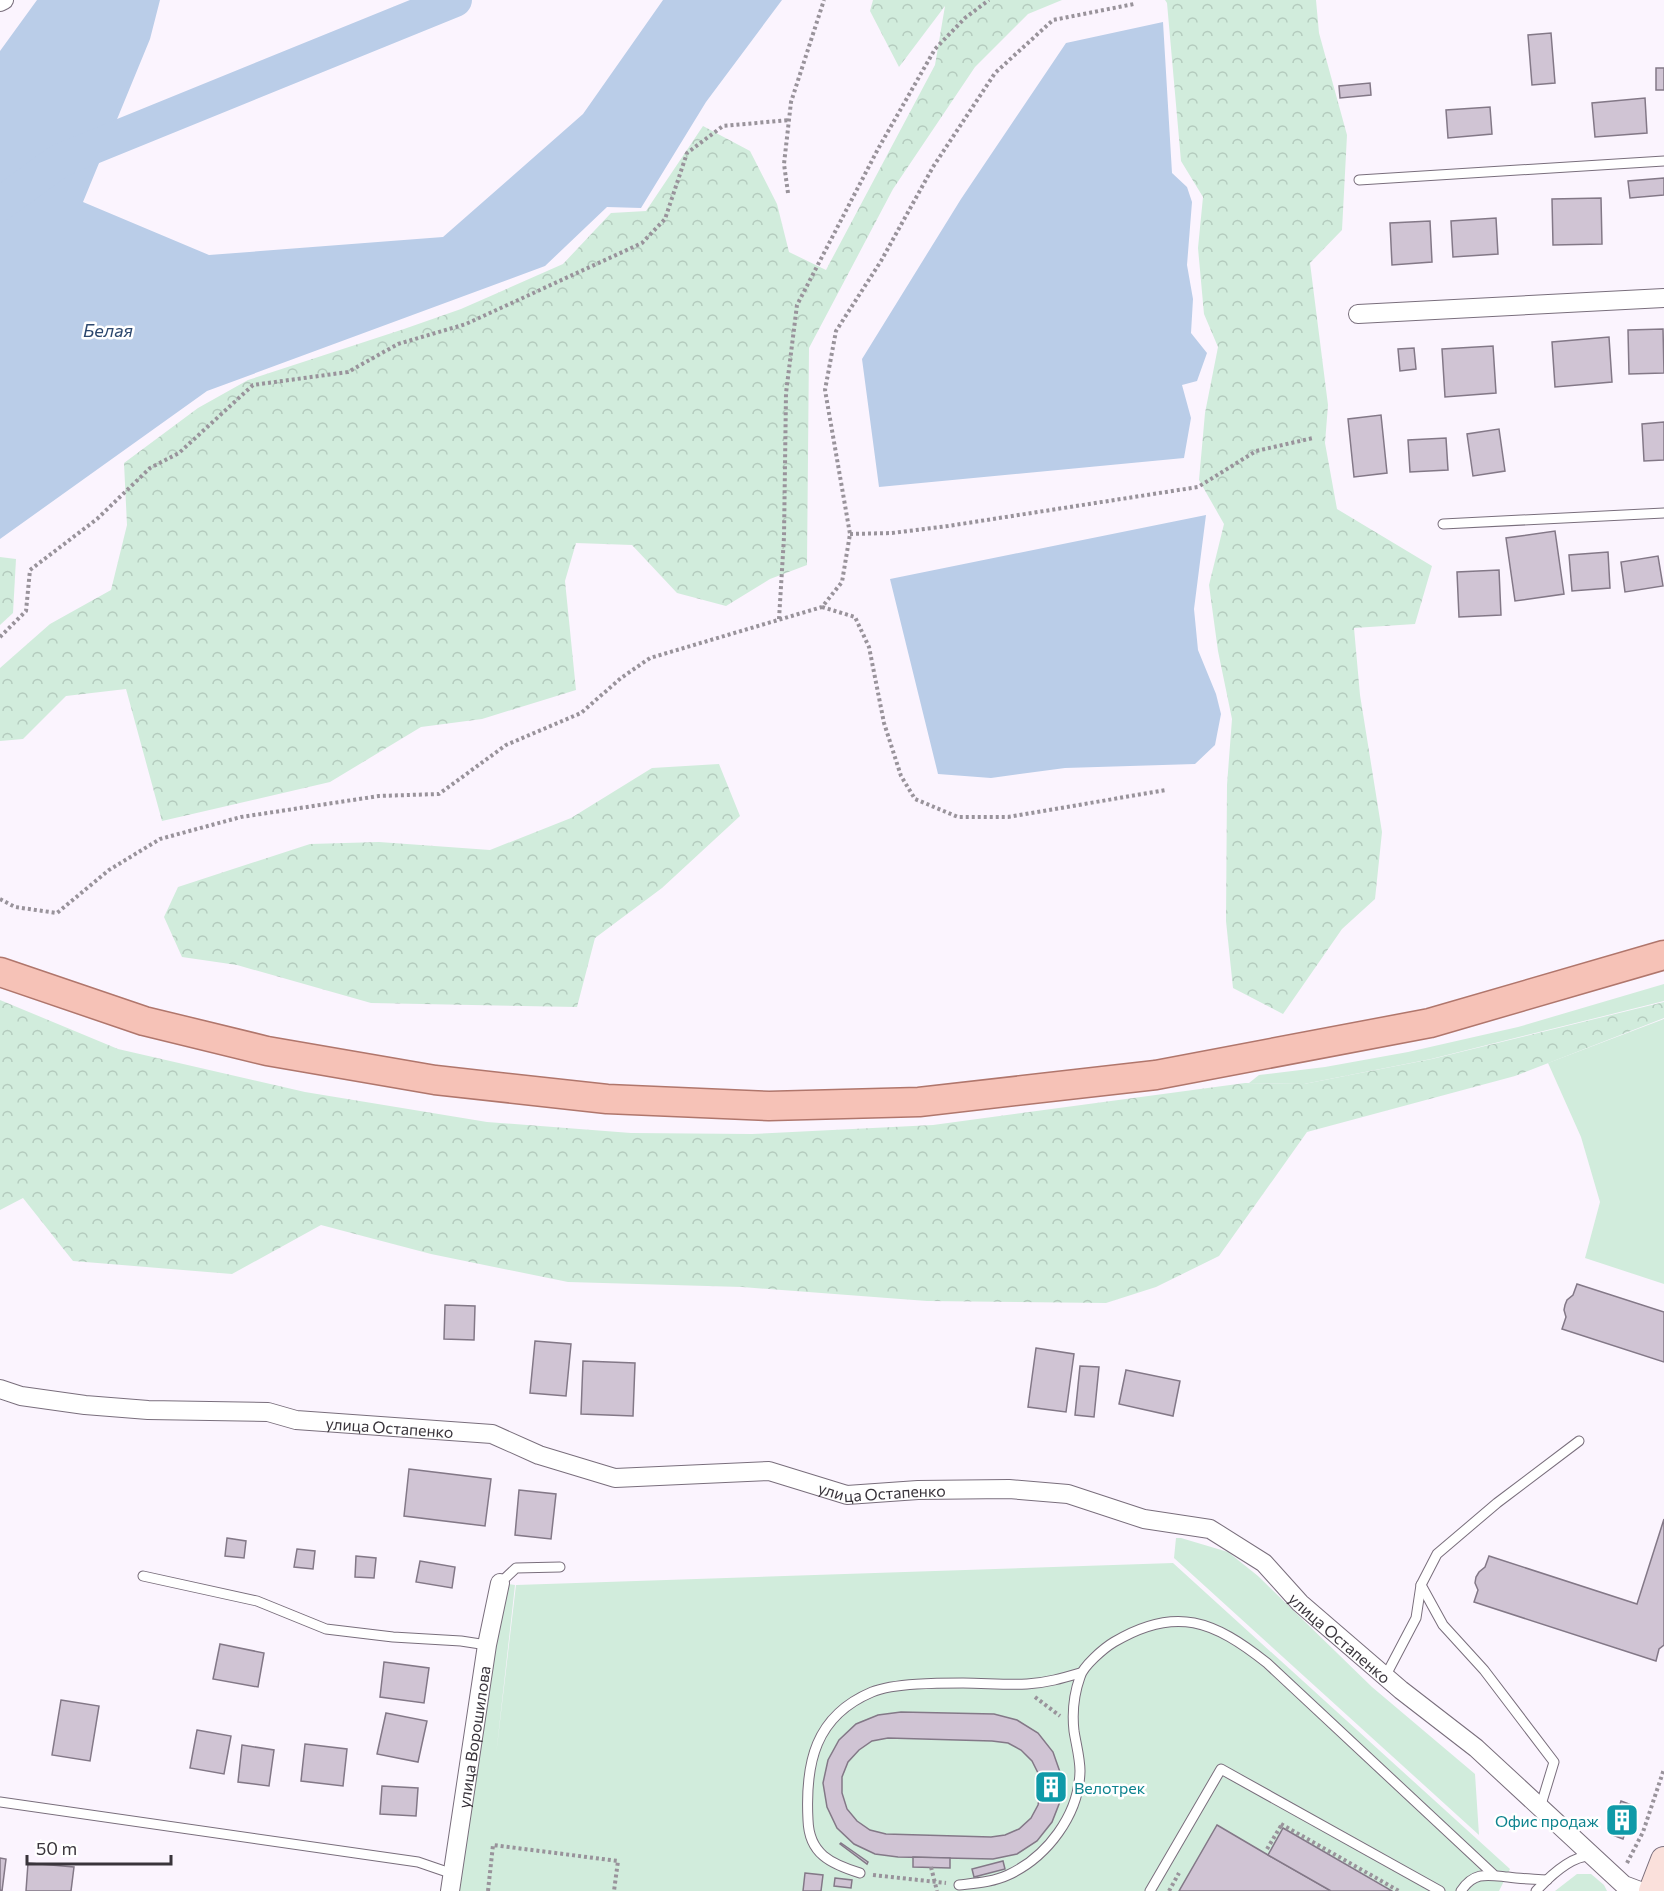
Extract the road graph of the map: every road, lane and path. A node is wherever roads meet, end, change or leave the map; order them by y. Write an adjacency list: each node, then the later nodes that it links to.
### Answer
1 (824, 0): 4 (path)
2 (989, 0): 15 (path)
3 (1134, 4): 13 (path)
4 (789, 120): 7 (path); 16 (path)
5 (1664, 160): 6 (lane)
6 (1359, 180)
7 (788, 193)
8 (1664, 298): 9 (street)
9 (1358, 314)
10 (1313, 438): 13 (path)
11 (1664, 513): 12 (lane)
12 (1443, 524)
13 (850, 534): 14 (path)
14 (822, 607): 15 (path); 17 (path)
15 (778, 619): 18 (path)
16 (0, 636)
17 (1167, 790)
18 (0, 899)
19 (1664, 938): 23 (main road)
20 (1664, 955): 23 (main road)
21 (0, 972): 23 (main road)
22 (1664, 972): 23 (main road)
23 (1430, 1023)
24 (0, 1389): 32 (street, улица Остапенко)
25 (1579, 1442): 29 (lane)
26 (560, 1567): 28 (lane)
27 (143, 1576): 30 (lane)
28 (500, 1583): 30 (street, улица Ворошилова)
29 (1421, 1585): 32 (lane); 38 (lane)
30 (488, 1645): 51 (street, улица Ворошилова)
31 (1080, 1673): 33 (lane); 34 (lane); 48 (lane)
32 (1385, 1677): 38 (street, улица Остапенко)
33 (1004, 1684): 34 (path); 47 (lane)
34 (1075, 1736): 52 (lane)
35 (1664, 1769): 40 (path)
36 (0, 1802): 51 (lane)
37 (1291, 1808): 39 (path); 56 (lane); 58 (lane)
38 (1540, 1808): 43 (street, улица Остапенко)
39 (1281, 1824): 42 (path); 57 (path)
40 (1640, 1837): 41 (path); 45 (path)
41 (1648, 1840)
42 (1267, 1849)
43 (1593, 1856): 49 (lane); 61 (street, улица Остапенко)
44 (1664, 1860): 62 (main road)
45 (1625, 1866)
46 (931, 1867): 50 (path)
47 (860, 1874): 50 (path)
48 (1493, 1874): 49 (lane); 59 (lane)
49 (1547, 1880): 60 (lane)
50 (935, 1882): 52 (path); 55 (path)
51 (452, 1883)
52 (959, 1885)
53 (488, 1891): 54 (path)
54 (614, 1891)
55 (937, 1891)
56 (1149, 1891)
57 (1398, 1891)
58 (1440, 1891)
59 (1461, 1891)
60 (1536, 1891)
61 (1640, 1891)
62 (1652, 1891)

